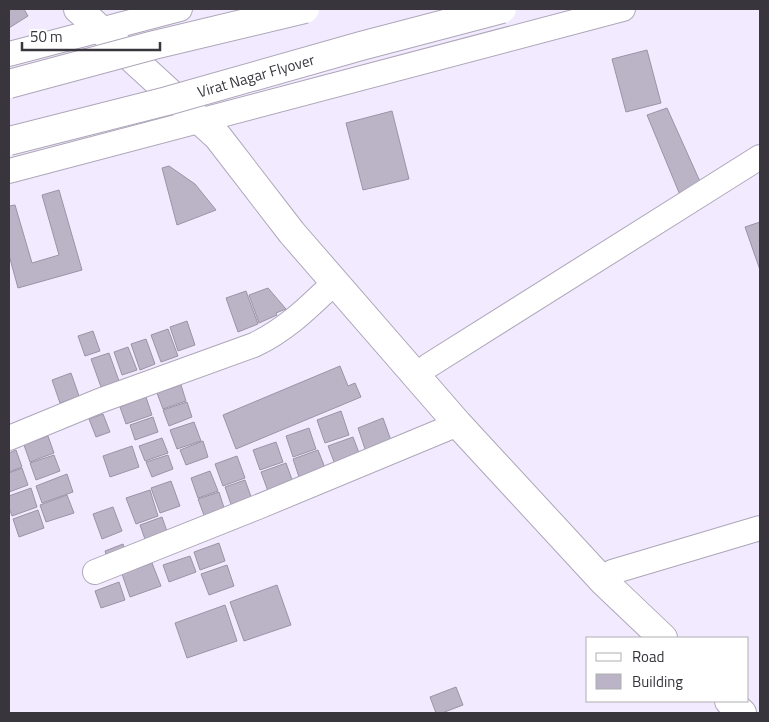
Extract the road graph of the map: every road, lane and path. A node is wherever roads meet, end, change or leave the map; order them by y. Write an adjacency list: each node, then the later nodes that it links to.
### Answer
1 (78, 9): 6 (main road)
2 (180, 9): 6 (street)
3 (305, 9): 8 (main road, bridge)
4 (502, 9): 10 (main road, Virat Nagar Flyover, bridge)
5 (623, 9): 9 (street)
6 (106, 21): 7 (street); 9 (main road)
7 (9, 54)
8 (9, 84)
9 (208, 119): 12 (street); 13 (main road); 14 (main road)
10 (9, 141)
11 (760, 157): 14 (street)
12 (9, 170)
13 (335, 282): 15 (main road); 16 (street)
14 (428, 366): 19 (main road)
15 (458, 424): 18 (street); 20 (main road)
16 (9, 438)
17 (760, 528): 19 (street)
18 (96, 572)
19 (612, 572): 21 (main road)
20 (662, 637)
21 (681, 637)
22 (730, 702): 24 (main road)
23 (749, 702): 25 (main road)
24 (742, 713)
25 (760, 713)

